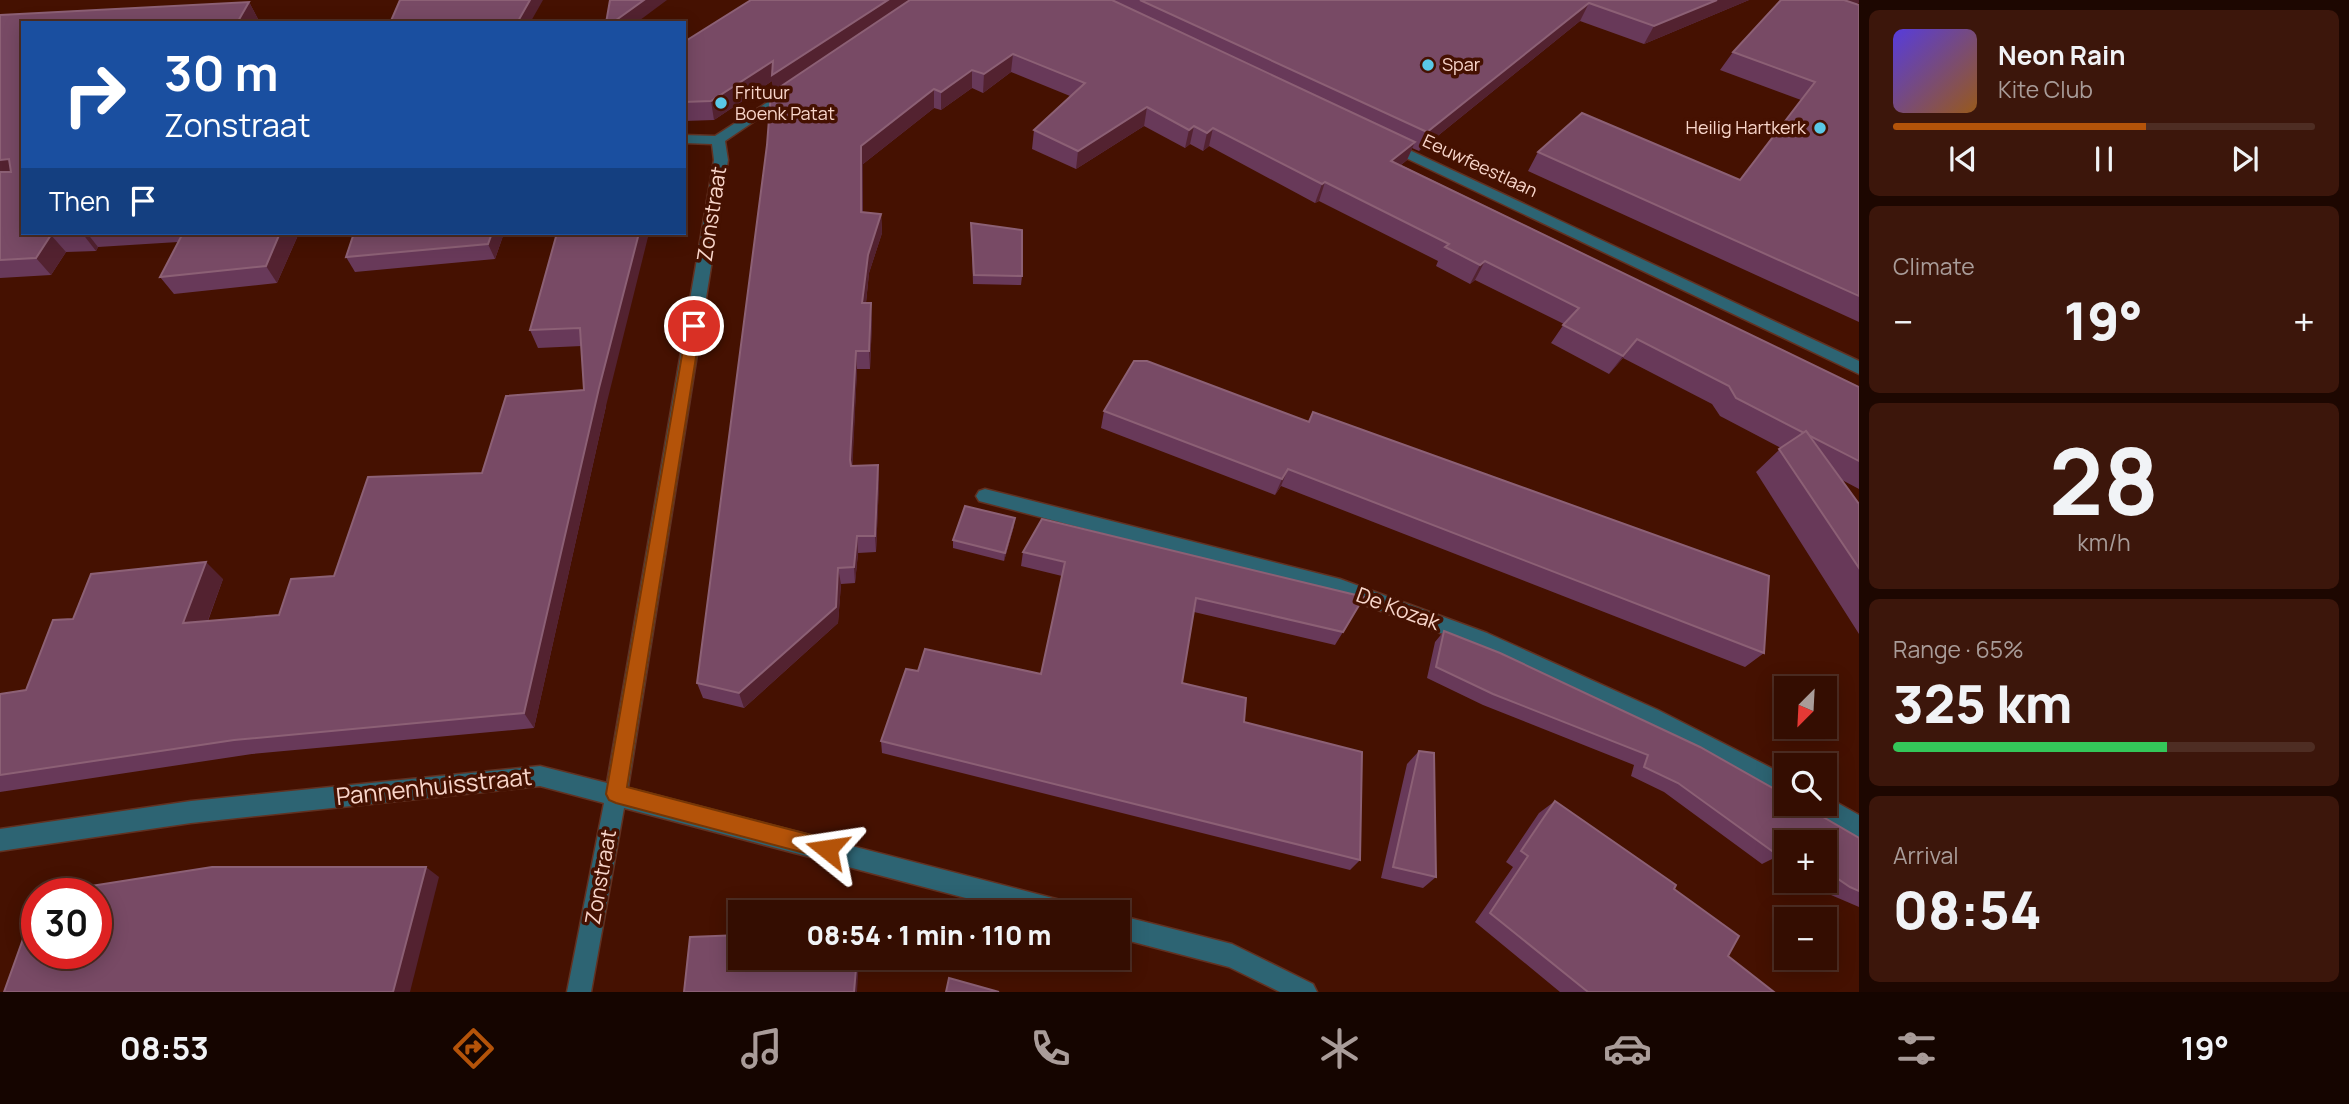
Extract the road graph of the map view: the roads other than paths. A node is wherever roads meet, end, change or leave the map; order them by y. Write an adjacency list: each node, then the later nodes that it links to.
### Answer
1 (796, 88): 4 (street)
2 (1373, 136): 5 (street, Eeuwfeestlaan)
3 (686, 139): 4 (street)
4 (718, 140): 8 (street, Zonstraat)
5 (1859, 368)
6 (985, 496): 7 (street, De Kozak)
7 (1774, 780)
8 (616, 794): 11 (street, Pannenhuisstraat); 12 (street, Pannenhuisstraat); 14 (street, Zonstraat)
9 (1837, 814): 10 (street)
10 (1859, 827)
11 (0, 840)
12 (1018, 900)
13 (1130, 929): 15 (street)
14 (579, 992)
15 (1305, 992)

